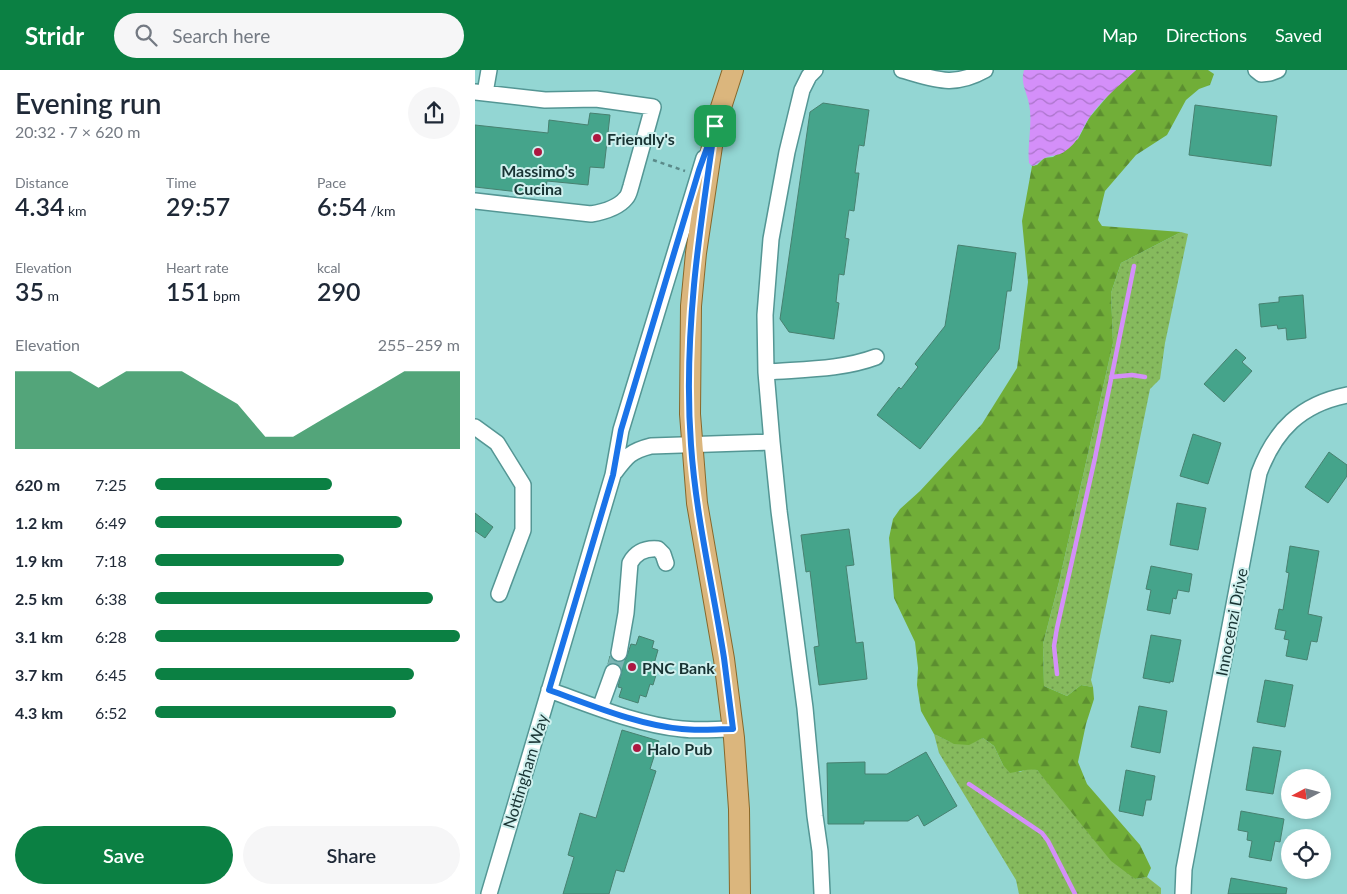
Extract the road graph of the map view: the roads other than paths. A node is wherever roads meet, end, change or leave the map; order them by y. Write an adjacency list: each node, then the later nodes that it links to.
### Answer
1 (489, 70): 8 (street)
2 (733, 70): 9 (main road)
3 (815, 70): 12 (street)
4 (902, 70): 5 (street)
5 (985, 70)
6 (1256, 70): 7 (street)
7 (1278, 70)
8 (480, 92): 10 (street)
9 (715, 126): 16 (main road); 17 (street, Nottingham Way)
10 (475, 201)
11 (876, 357): 12 (street)
12 (767, 372): 15 (street)
13 (1347, 395): 28 (street, Innocenzi Drive)
14 (475, 427): 19 (street)
15 (771, 442): 16 (street, Nottingham Way); 25 (street)
16 (691, 445): 17 (street, Nottingham Way); 24 (main road)
17 (613, 475): 22 (street, Nottingham Way)
18 (666, 563): 20 (street)
19 (499, 594)
20 (619, 653)
21 (613, 672): 23 (street)
22 (549, 690): 23 (street); 26 (street, Nottingham Way)
23 (600, 708): 24 (street)
24 (733, 729): 27 (main road)
25 (822, 893)
26 (489, 894)
27 (740, 894)
28 (1183, 894)

